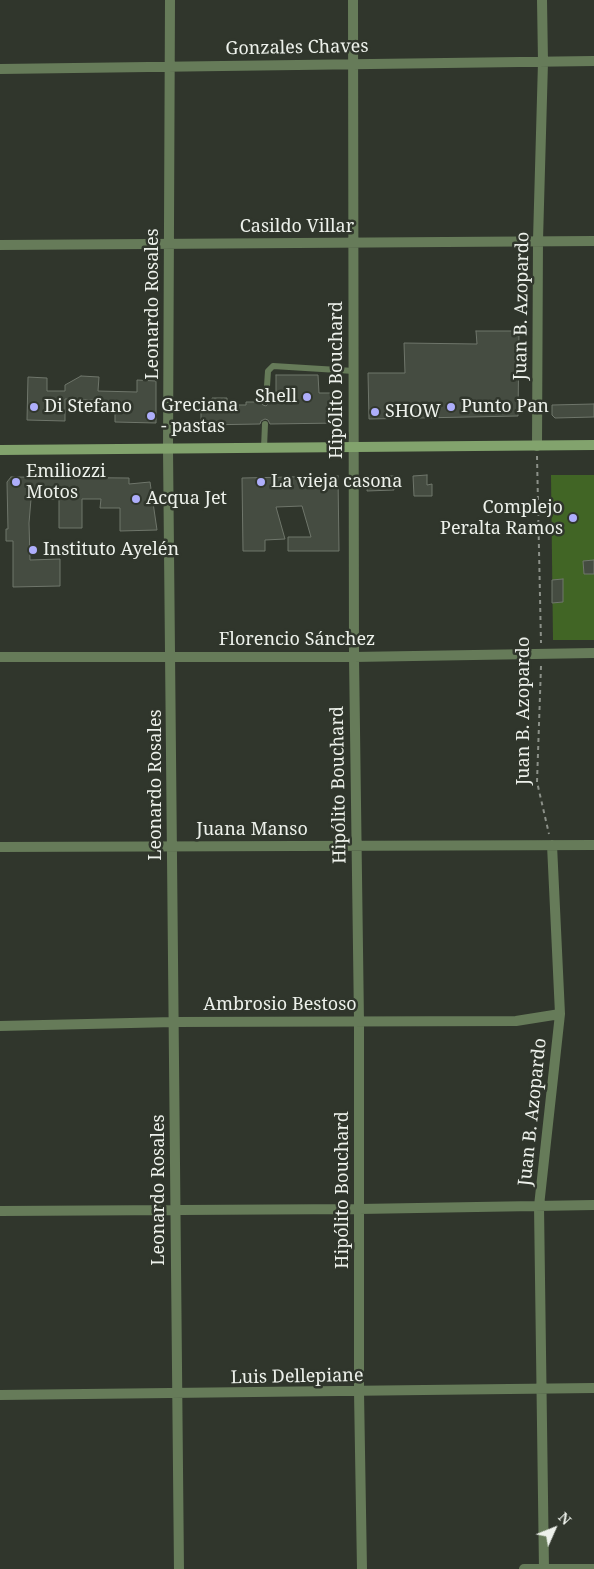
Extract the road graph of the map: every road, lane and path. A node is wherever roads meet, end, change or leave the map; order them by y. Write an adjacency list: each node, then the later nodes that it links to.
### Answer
1 (170, 0): 7 (street, Leonardo Rosales)
2 (353, 0): 6 (street, Hipólito Bouchard)
3 (542, 0): 5 (street, Juan B. Azopardo)
4 (594, 61): 5 (street, Gonzales Chaves)
5 (543, 62): 6 (street, Gonzales Chaves); 9 (street, Juan B. Azopardo)
6 (354, 64): 7 (street, Gonzales Chaves); 11 (street, Hipólito Bouchard)
7 (170, 66): 8 (street, Gonzales Chaves); 12 (street, Leonardo Rosales)
8 (0, 69)
9 (538, 240): 10 (street, Casildo Villar); 11 (street, Casildo Villar); 17 (street, Juan B. Azopardo)
10 (594, 241)
11 (353, 243): 12 (street, Casildo Villar); 14 (street, Hipólito Bouchard)
12 (170, 244): 13 (street, Casildo Villar); 21 (street, Leonardo Rosales)
13 (0, 245)
14 (354, 371): 15 (lane); 19 (street, Hipólito Bouchard)
15 (266, 402)
16 (265, 424): 20 (lane)
17 (536, 446): 18 (main road); 19 (main road); 24 (path, Juan B. Azopardo)
18 (594, 446)
19 (354, 447): 20 (main road); 27 (street, Hipólito Bouchard)
20 (264, 448): 21 (main road)
21 (168, 449): 22 (main road); 25 (street, Leonardo Rosales)
22 (0, 450)
23 (594, 653): 24 (street, Florencio Sánchez)
24 (541, 654): 27 (street, Florencio Sánchez); 28 (path, Juan B. Azopardo)
25 (171, 656): 26 (street, Florencio Sánchez); 27 (street, Florencio Sánchez); 32 (street, Leonardo Rosales)
26 (0, 657)
27 (354, 657): 30 (street, Hipólito Bouchard)
28 (552, 845): 29 (street, Juana Manso); 30 (street, Juana Manso); 33 (street, Juan B. Azopardo)
29 (594, 845)
30 (356, 846): 32 (street, Juana Manso); 34 (street, Hipólito Bouchard)
31 (0, 847): 32 (street, Juana Manso)
32 (173, 847): 35 (street, Leonardo Rosales)
33 (560, 1014): 34 (street, Ambrosio Bestoso); 38 (street, Juan B. Azopardo)
34 (359, 1021): 35 (street, Ambrosio Bestoso); 39 (street, Hipólito Bouchard)
35 (174, 1022): 36 (street, Ambrosio Bestoso); 40 (street, Leonardo Rosales)
36 (0, 1026)
37 (594, 1205): 38 (street)
38 (539, 1206): 39 (street); 43 (street, Juan B. Azopardo)
39 (359, 1209): 40 (street); 44 (street, Hipólito Bouchard)
40 (176, 1210): 41 (street); 45 (street, Leonardo Rosales)
41 (0, 1211)
42 (594, 1388): 43 (street, Luis Dellepiane)
43 (542, 1389): 44 (street, Luis Dellepiane); 50 (street, Juan B. Azopardo)
44 (359, 1392): 45 (street, Luis Dellepiane); 48 (street, Hipólito Bouchard)
45 (178, 1394): 46 (street, Luis Dellepiane); 47 (street, Leonardo Rosales)
46 (0, 1396)
47 (179, 1569)
48 (362, 1569)
49 (524, 1569): 50 (street)
50 (544, 1569): 51 (street)
51 (594, 1569)

